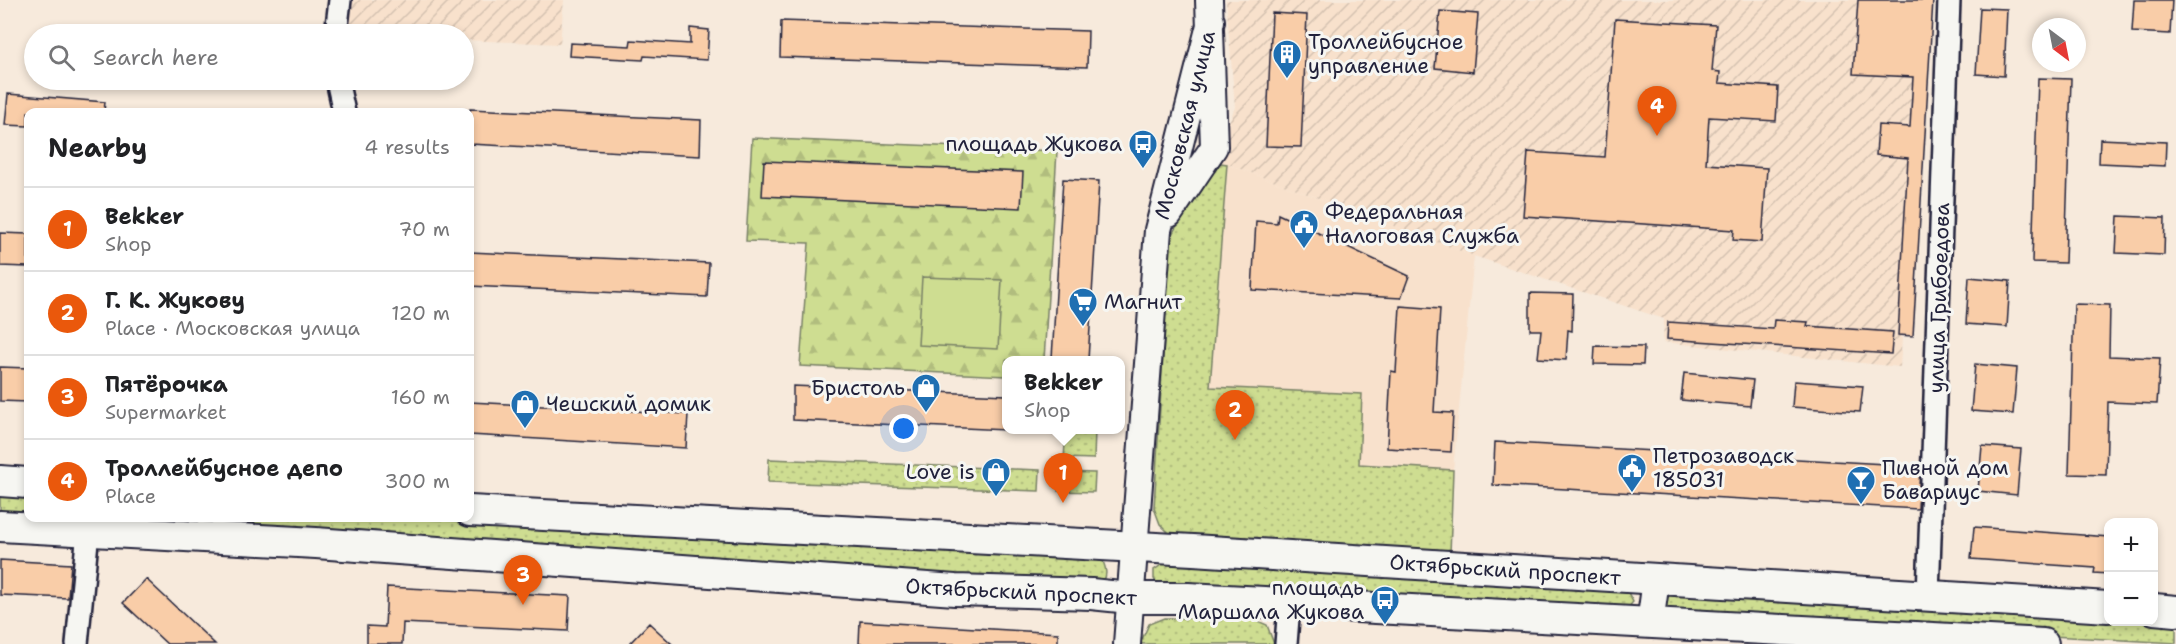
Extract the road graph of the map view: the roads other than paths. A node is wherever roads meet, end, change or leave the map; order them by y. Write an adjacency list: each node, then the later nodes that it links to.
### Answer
1 (340, 0): 4 (street)
2 (1949, 0): 16 (street, улица Грибоедова)
3 (1210, 11): 13 (street, Московская улица)
4 (337, 24)
5 (339, 90): 6 (street)
6 (343, 108)
7 (0, 481): 8 (main road)
8 (24, 483)
9 (474, 510): 13 (main road, Октябрьский проспект)
10 (454, 522): 14 (main road)
11 (0, 526): 12 (main road, Октябрьский проспект)
12 (88, 531): 14 (main road, Октябрьский проспект); 23 (street)
13 (1135, 548): 15 (main road, Октябрьский проспект); 17 (street, Московская улица)
14 (450, 554): 17 (main road, Октябрьский проспект)
15 (1656, 580): 16 (main road, Октябрьский проспект); 22 (street)
16 (1928, 595): 19 (main road, Октябрьский проспект)
17 (1130, 598): 18 (main road, Октябрьский проспект); 24 (street, Московская улица)
18 (1289, 605): 22 (main road, Октябрьский проспект); 25 (street)
19 (2104, 607)
20 (2158, 609): 21 (main road)
21 (2176, 611)
22 (1650, 624): 26 (main road, Октябрьский проспект)
23 (77, 644)
24 (1127, 644)
25 (1286, 644)
26 (2043, 644)

